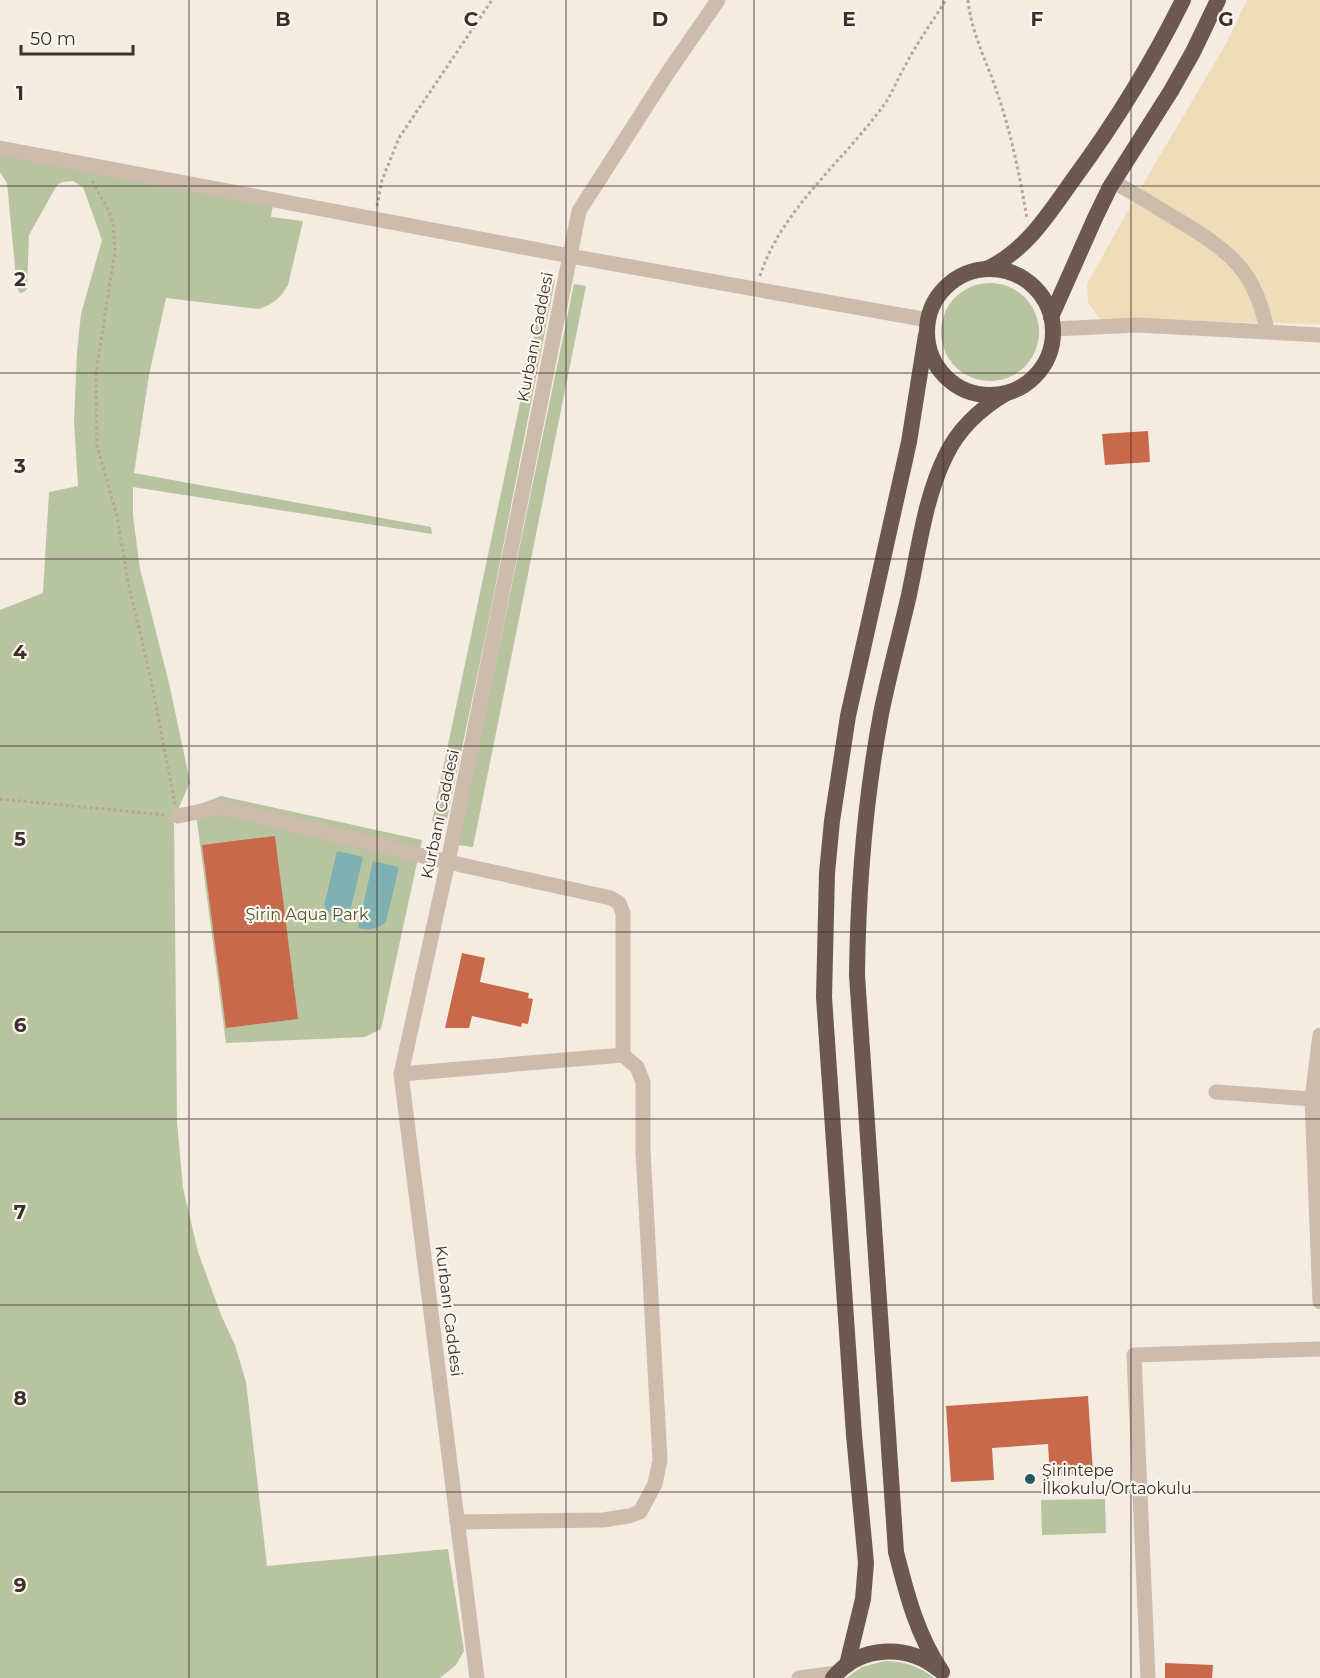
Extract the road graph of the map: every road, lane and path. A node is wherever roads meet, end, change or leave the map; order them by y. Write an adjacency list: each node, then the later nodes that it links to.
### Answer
1 (492, 0): 10 (path)
2 (718, 0): 12 (street, Kurbanı Caddesi)
3 (946, 0): 14 (path)
4 (968, 0): 11 (path)
5 (1182, 0): 11 (highway)
6 (1218, 0): 9 (highway)
7 (0, 148): 8 (street)
8 (73, 162): 10 (street); 21 (path)
9 (1114, 182): 15 (highway); 17 (street)
10 (376, 219): 12 (street)
11 (1030, 238): 13 (highway)
12 (570, 256): 14 (street); 22 (street, Kurbanı Caddesi)
13 (987, 269): 15 (highway); 16 (highway)
14 (756, 289): 16 (street)
15 (1052, 323): 17 (street); 19 (highway)
16 (927, 328): 19 (highway); 31 (highway)
17 (1267, 331): 18 (street)
18 (1320, 335)
19 (1005, 394): 32 (highway)
20 (0, 799): 21 (path)
21 (178, 816): 22 (street)
22 (448, 862): 24 (street); 25 (street, Kurbanı Caddesi)
23 (1320, 1035): 27 (street)
24 (623, 1055): 25 (street); 30 (street)
25 (401, 1074): 30 (street, Kurbanı Caddesi)
26 (1216, 1092): 27 (street)
27 (1316, 1100): 28 (street)
28 (1320, 1302)
29 (1320, 1349): 35 (street)
30 (457, 1522): 33 (street, Kurbanı Caddesi)
31 (839, 1672): 32 (highway); 34 (street)
32 (944, 1675)
33 (477, 1678)
34 (799, 1678)
35 (1148, 1678)

